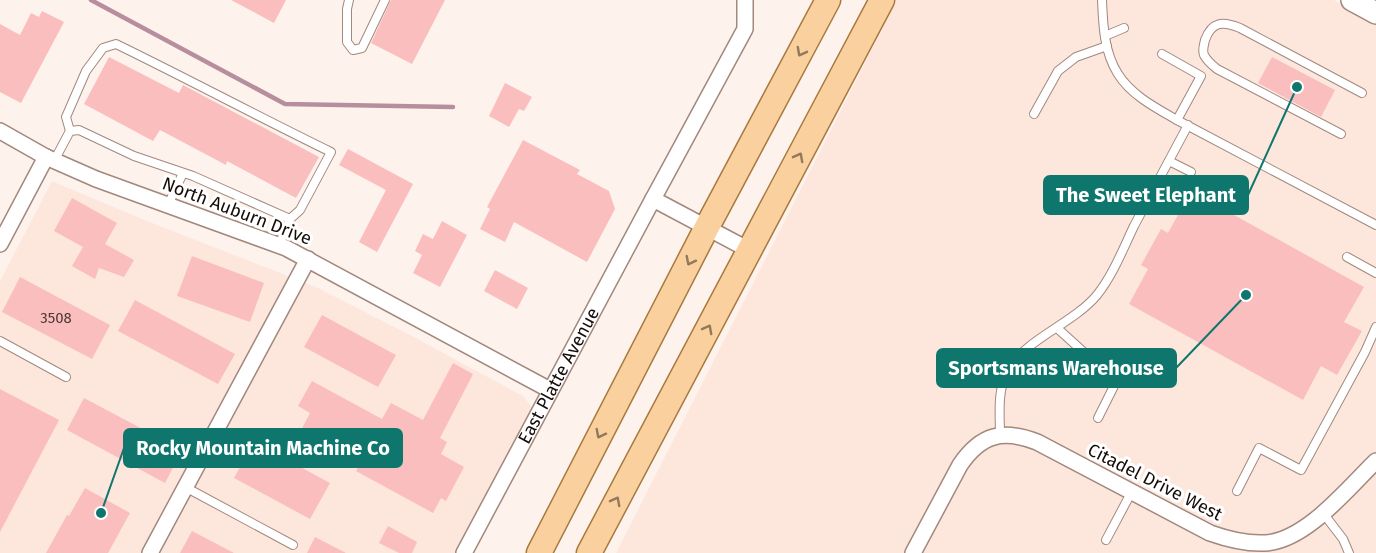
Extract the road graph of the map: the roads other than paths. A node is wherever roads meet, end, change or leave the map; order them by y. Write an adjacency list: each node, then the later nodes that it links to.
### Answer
1 (349, 0): 2 (lane)
2 (385, 0)
3 (745, 0): 24 (street, East Platte Avenue)
4 (828, 0): 28 (main road, one-way to 28)
5 (882, 0): 31 (main road, one-way to 5)
6 (1102, 0): 10 (lane)
7 (1352, 0): 8 (main road)
8 (1376, 13)
9 (1124, 28): 10 (lane)
10 (1105, 36): 11 (lane)
11 (1107, 46): 14 (lane); 15 (lane)
12 (1162, 54): 15 (lane)
13 (1362, 93): 19 (lane)
14 (1034, 114)
15 (1178, 120): 16 (lane)
16 (1188, 125): 21 (lane); 27 (lane)
17 (0, 131): 20 (street, North Auburn Drive)
18 (70, 131): 20 (lane); 22 (lane); 26 (lane)
19 (1341, 134)
20 (50, 159): 25 (street, North Auburn Drive); 29 (street)
21 (1170, 160): 23 (lane); 36 (lane)
22 (183, 172): 25 (lane); 26 (lane)
23 (1191, 172)
24 (653, 199): 28 (street); 41 (street, East Platte Avenue)
25 (168, 205): 30 (street, North Auburn Drive)
26 (290, 219): 30 (lane)
27 (1376, 225)
28 (707, 227): 31 (street); 54 (main road, one-way to 54)
29 (0, 244)
30 (279, 245): 33 (street, North Auburn Drive)
31 (749, 250): 55 (main road, one-way to 31)
32 (1347, 257): 34 (lane)
33 (308, 259): 41 (street, North Auburn Drive); 45 (street)
34 (1376, 273)
35 (1376, 327): 46 (lane)
36 (1057, 328): 38 (lane); 43 (lane)
37 (0, 341): 40 (lane)
38 (1088, 356)
39 (1120, 374): 42 (lane)
40 (66, 376)
41 (550, 390): 53 (street, East Platte Avenue)
42 (1098, 418)
43 (1000, 436): 47 (street, Citadel Drive West); 56 (street)
44 (1376, 461): 48 (street, Citadel Drive West)
45 (185, 487): 50 (lane); 52 (street)
46 (1237, 491)
47 (1131, 493): 49 (lane); 51 (street, Citadel Drive West)
48 (1323, 513): 51 (street, Citadel Drive West); 57 (lane)
49 (1106, 540)
50 (292, 544)
51 (1266, 548)
52 (150, 553)
53 (464, 553)
54 (539, 553)
55 (589, 553)
56 (913, 553)
57 (1349, 553)

